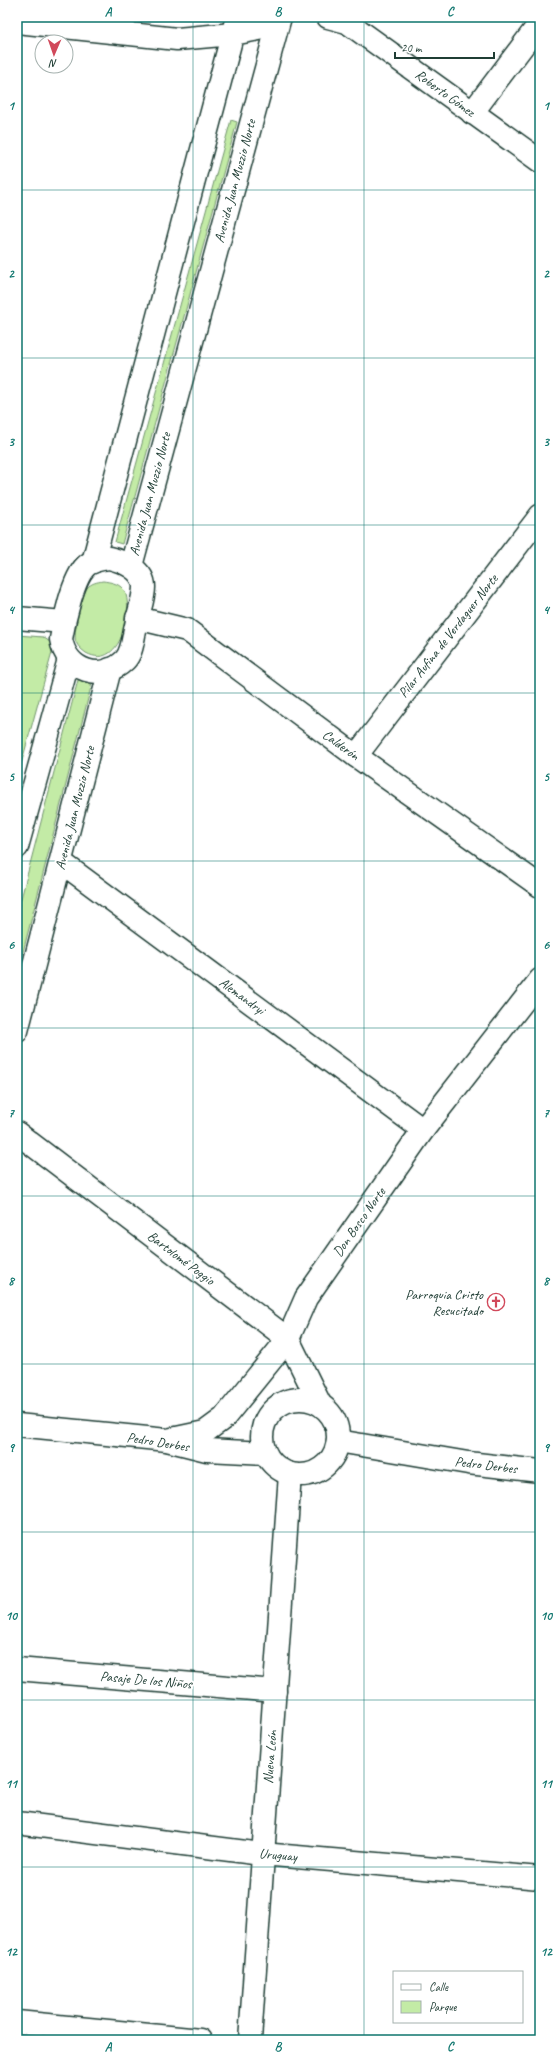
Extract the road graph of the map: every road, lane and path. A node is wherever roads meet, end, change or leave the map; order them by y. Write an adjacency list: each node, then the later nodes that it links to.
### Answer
1 (280, 17): 5 (street); 10 (street, Avenida Juan Muzzio Norte)
2 (328, 17): 6 (street, Roberto Gómez)
3 (17, 22): 5 (street)
4 (540, 23): 6 (street)
5 (235, 26): 9 (street)
6 (472, 113): 7 (street, Roberto Gómez)
7 (540, 161)
8 (540, 516): 16 (street, Pilar Aufina de Verdaguer Norte)
9 (93, 562): 10 (street); 13 (street)
10 (131, 566): 12 (street, Avenida Juan Muzzio Norte)
11 (17, 618): 13 (street)
12 (137, 618): 15 (street, Avenida Juan Muzzio Norte); 16 (street, Calderón)
13 (64, 622): 14 (street)
14 (69, 659): 15 (street); 17 (street)
15 (110, 670): 18 (street, Avenida Juan Muzzio Norte)
16 (356, 756): 19 (street, Calderón)
17 (17, 847)
18 (61, 862): 21 (street, Avenida Juan Muzzio Norte); 22 (street, Alemandryi)
19 (540, 886)
20 (540, 980): 22 (street, Don Bosco Norte)
21 (17, 1031)
22 (423, 1130): 24 (street, Don Bosco Norte)
23 (17, 1133): 24 (street, Bartolomé Poggio)
24 (288, 1339): 25 (street, Bartolomé Poggio); 27 (street, Don Bosco Norte)
25 (320, 1404): 28 (street); 29 (street)
26 (17, 1425): 27 (street, Pedro Derbes)
27 (167, 1440): 29 (street, Pedro Derbes)
28 (338, 1441): 30 (street, Pedro Derbes); 31 (street)
29 (265, 1453): 31 (street)
30 (540, 1471)
31 (290, 1474): 33 (street, Nueva León)
32 (17, 1669): 33 (street, Pasaje De los Niños)
33 (275, 1691): 35 (street, Nueva León)
34 (17, 1823): 35 (street, Uruguay)
35 (262, 1854): 36 (street, Uruguay); 39 (street, Nueva León)
36 (540, 1878)
37 (17, 2022): 38 (street)
38 (200, 2040)
39 (250, 2040)

